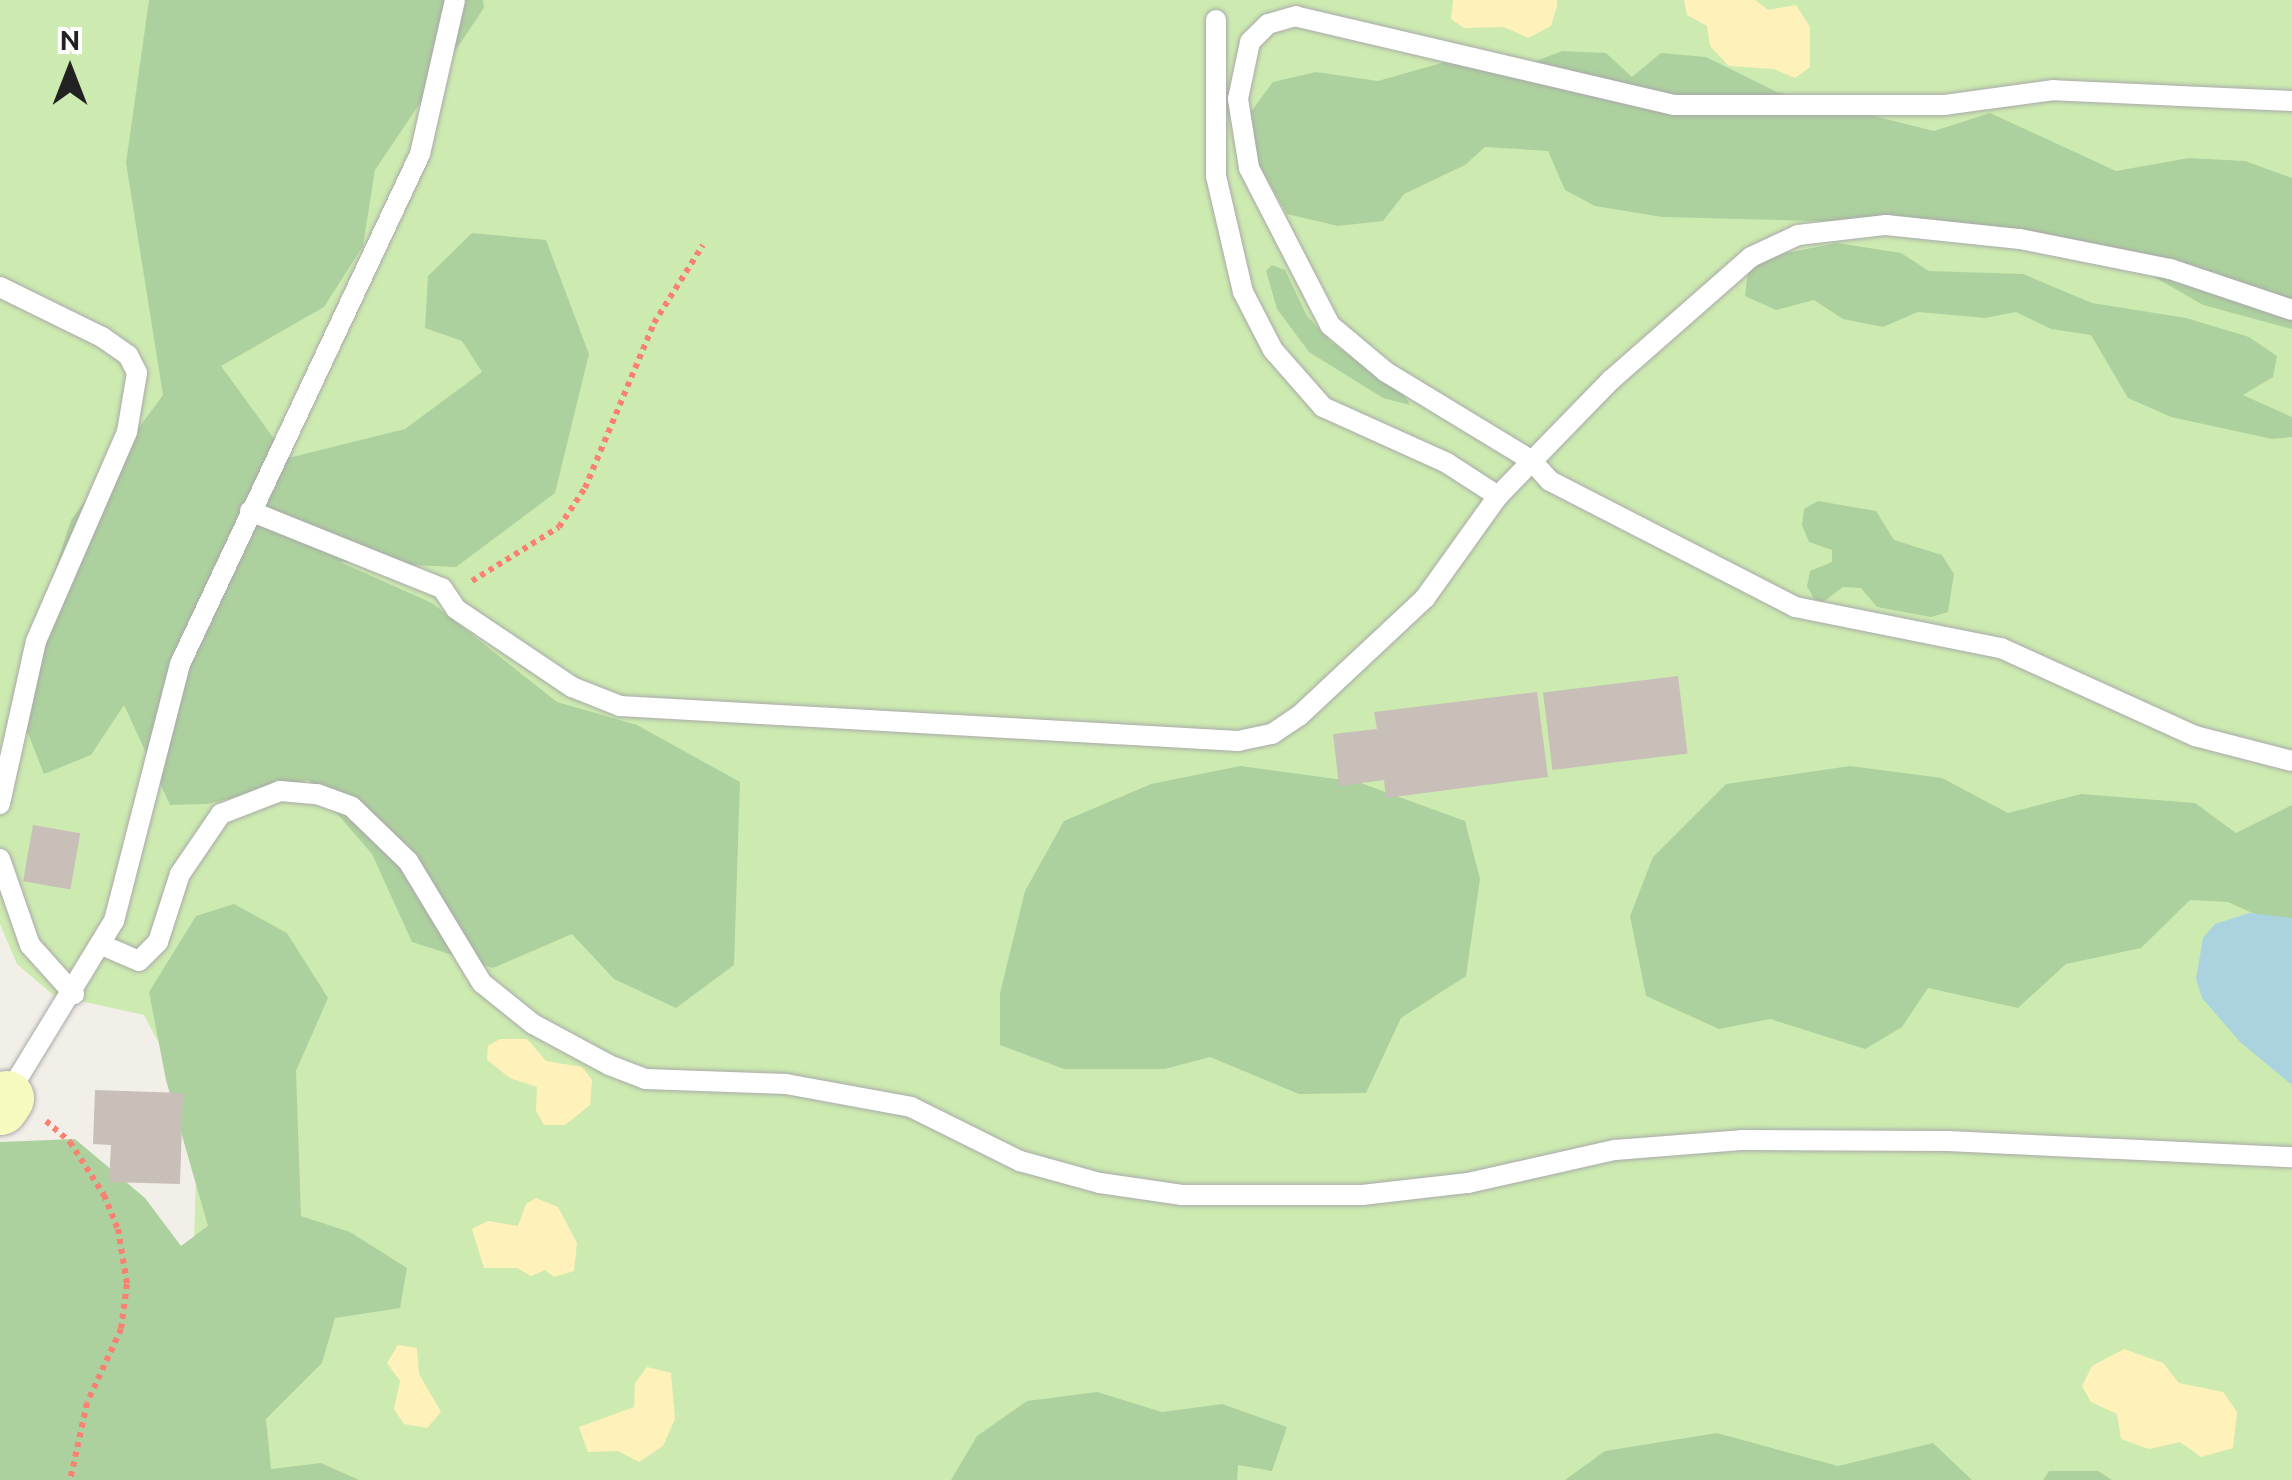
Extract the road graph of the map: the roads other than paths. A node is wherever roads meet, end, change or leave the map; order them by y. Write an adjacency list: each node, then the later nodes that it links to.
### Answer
1 (455, 0): 8 (lane)
2 (1216, 20): 7 (lane)
3 (2292, 101): 6 (lane)
4 (0, 286): 10 (lane)
5 (2292, 310): 6 (lane)
6 (1531, 460): 7 (lane); 9 (lane)
7 (1498, 496): 8 (lane)
8 (250, 511): 12 (lane)
9 (2292, 760)
10 (0, 804)
11 (0, 859): 13 (lane)
12 (102, 944): 13 (lane); 15 (lane)
13 (74, 994): 14 (lane)
14 (3, 1102)
15 (2292, 1156)

